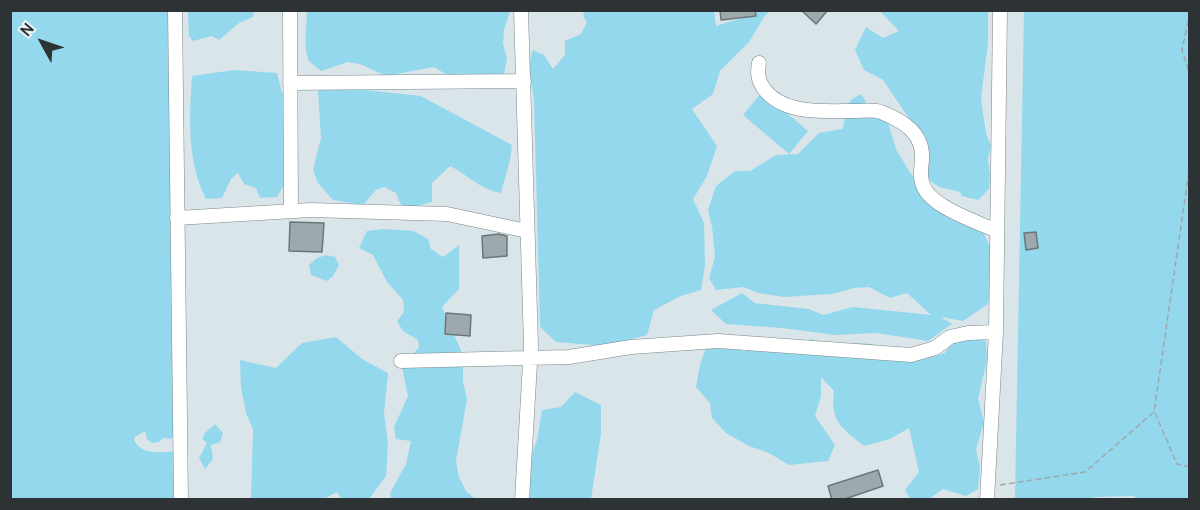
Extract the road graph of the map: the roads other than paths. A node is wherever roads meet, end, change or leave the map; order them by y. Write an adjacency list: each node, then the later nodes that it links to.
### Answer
1 (175, 10): 9 (street)
2 (290, 10): 7 (street)
3 (521, 10): 6 (street)
4 (1000, 10): 11 (street)
5 (759, 63): 11 (street)
6 (524, 81): 7 (street); 10 (street)
7 (290, 83): 8 (street)
8 (291, 211): 9 (street); 10 (street)
9 (177, 218): 16 (street)
10 (527, 231): 13 (street)
11 (997, 231): 12 (street)
12 (996, 332): 13 (street); 15 (street)
13 (530, 358): 14 (street); 17 (street)
14 (401, 361)
15 (987, 493)
16 (181, 500)
17 (522, 500)

